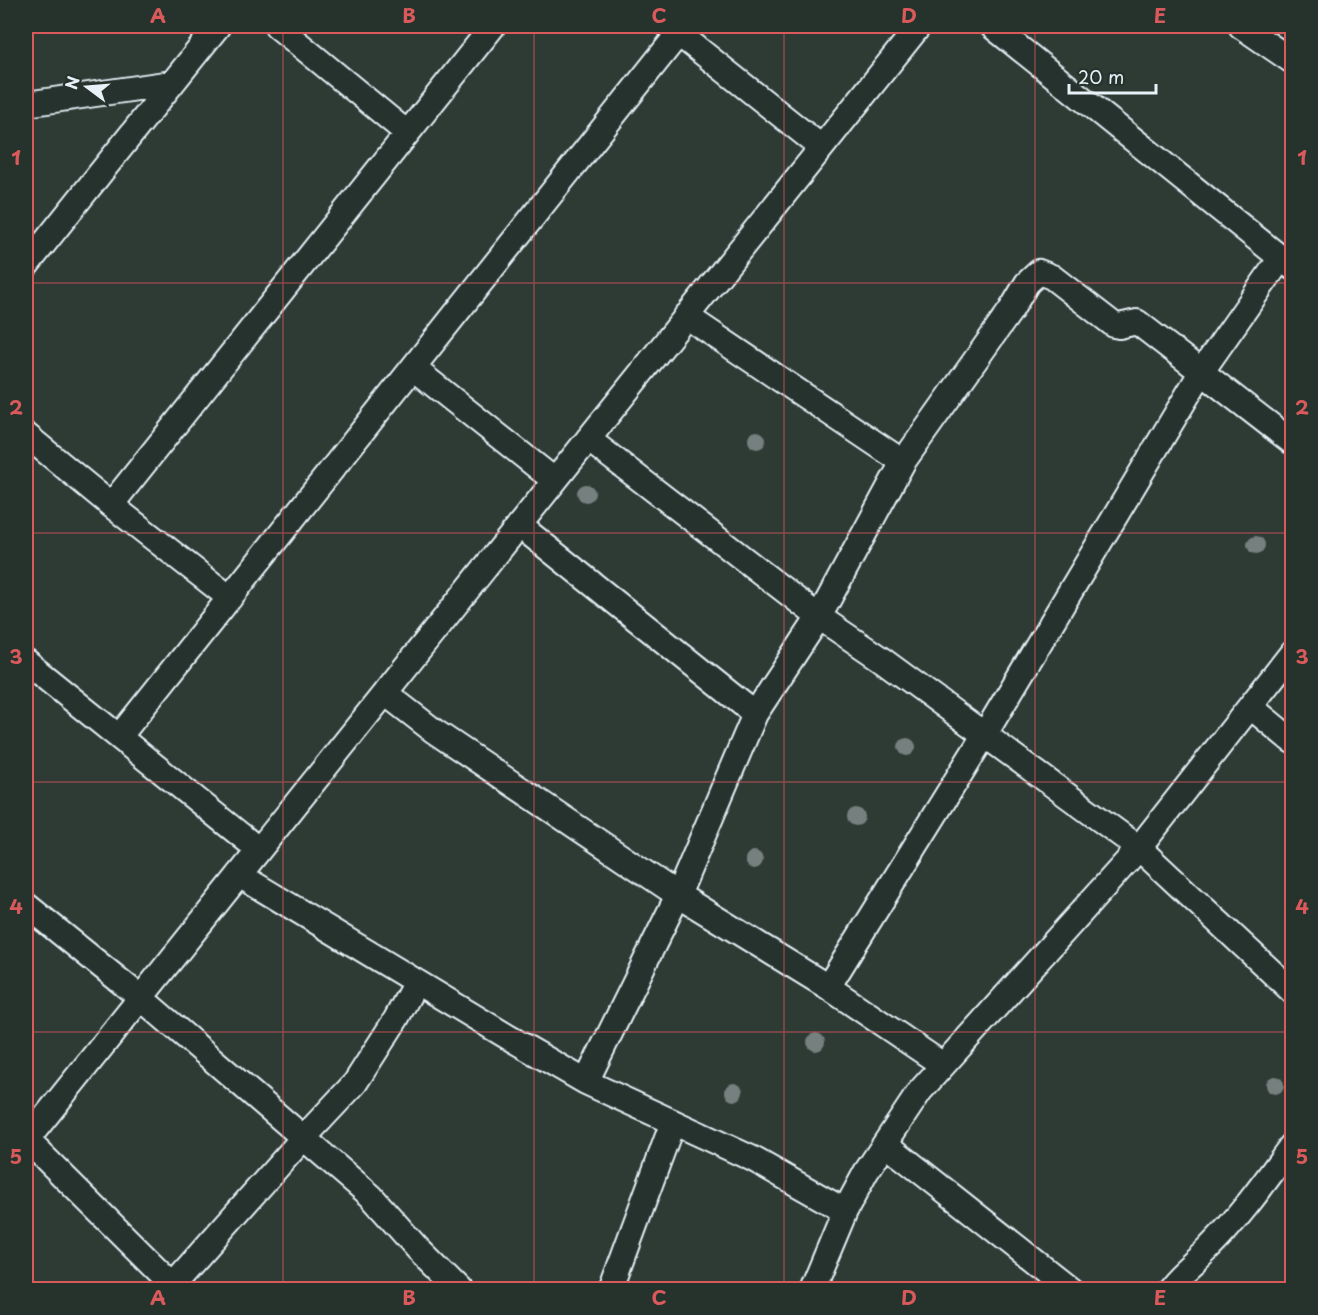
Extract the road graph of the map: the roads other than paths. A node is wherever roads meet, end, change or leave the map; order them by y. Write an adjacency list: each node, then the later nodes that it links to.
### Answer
1 (218, 26): 9 (street)
2 (277, 26): 11 (street)
3 (493, 26): 11 (street)
4 (919, 26): 12 (street)
5 (992, 26): 13 (street)
6 (1241, 26): 8 (street)
7 (674, 29): 12 (street); 16 (street)
8 (1293, 61)
9 (172, 83): 10 (street); 14 (street)
10 (26, 104)
11 (407, 133): 23 (street)
12 (821, 147): 15 (street)
13 (1287, 262): 17 (street)
14 (26, 266)
15 (686, 316): 19 (street); 21 (street)
16 (413, 368): 22 (street); 25 (street)
17 (1202, 371): 20 (street); 21 (street); 32 (street)
18 (26, 435): 23 (street)
19 (588, 439): 22 (street); 26 (street)
20 (1293, 442)
21 (903, 462): 26 (street)
22 (554, 480): 24 (street)
23 (111, 505): 25 (street)
24 (519, 525): 29 (street); 31 (street)
25 (230, 598): 33 (street)
26 (819, 617): 31 (street); 32 (street)
27 (1293, 652): 30 (street)
28 (26, 662): 33 (street)
29 (385, 693): 36 (street); 38 (street)
30 (1251, 707): 34 (street); 35 (street)
31 (755, 714): 38 (street)
32 (985, 734): 35 (street); 41 (street)
33 (119, 737): 36 (street)
34 (1293, 741)
35 (1139, 848): 42 (street); 44 (street)
36 (259, 850): 37 (street)
37 (239, 875): 40 (street); 43 (street)
38 (678, 896): 41 (street); 45 (street)
39 (26, 905): 43 (street)
40 (416, 982): 45 (street); 47 (street)
41 (828, 987): 44 (street)
42 (1293, 991)
43 (141, 998): 47 (street); 48 (street)
44 (943, 1065): 49 (street)
45 (586, 1082): 46 (street)
46 (673, 1122): 51 (street); 54 (street)
47 (304, 1137): 52 (street); 53 (street)
48 (26, 1141): 52 (street)
49 (886, 1144): 51 (street); 56 (street)
50 (1293, 1145): 57 (street)
51 (845, 1211): 55 (street)
52 (173, 1288)
53 (459, 1290)
54 (611, 1290)
55 (812, 1290)
56 (1071, 1290)
57 (1167, 1290)

